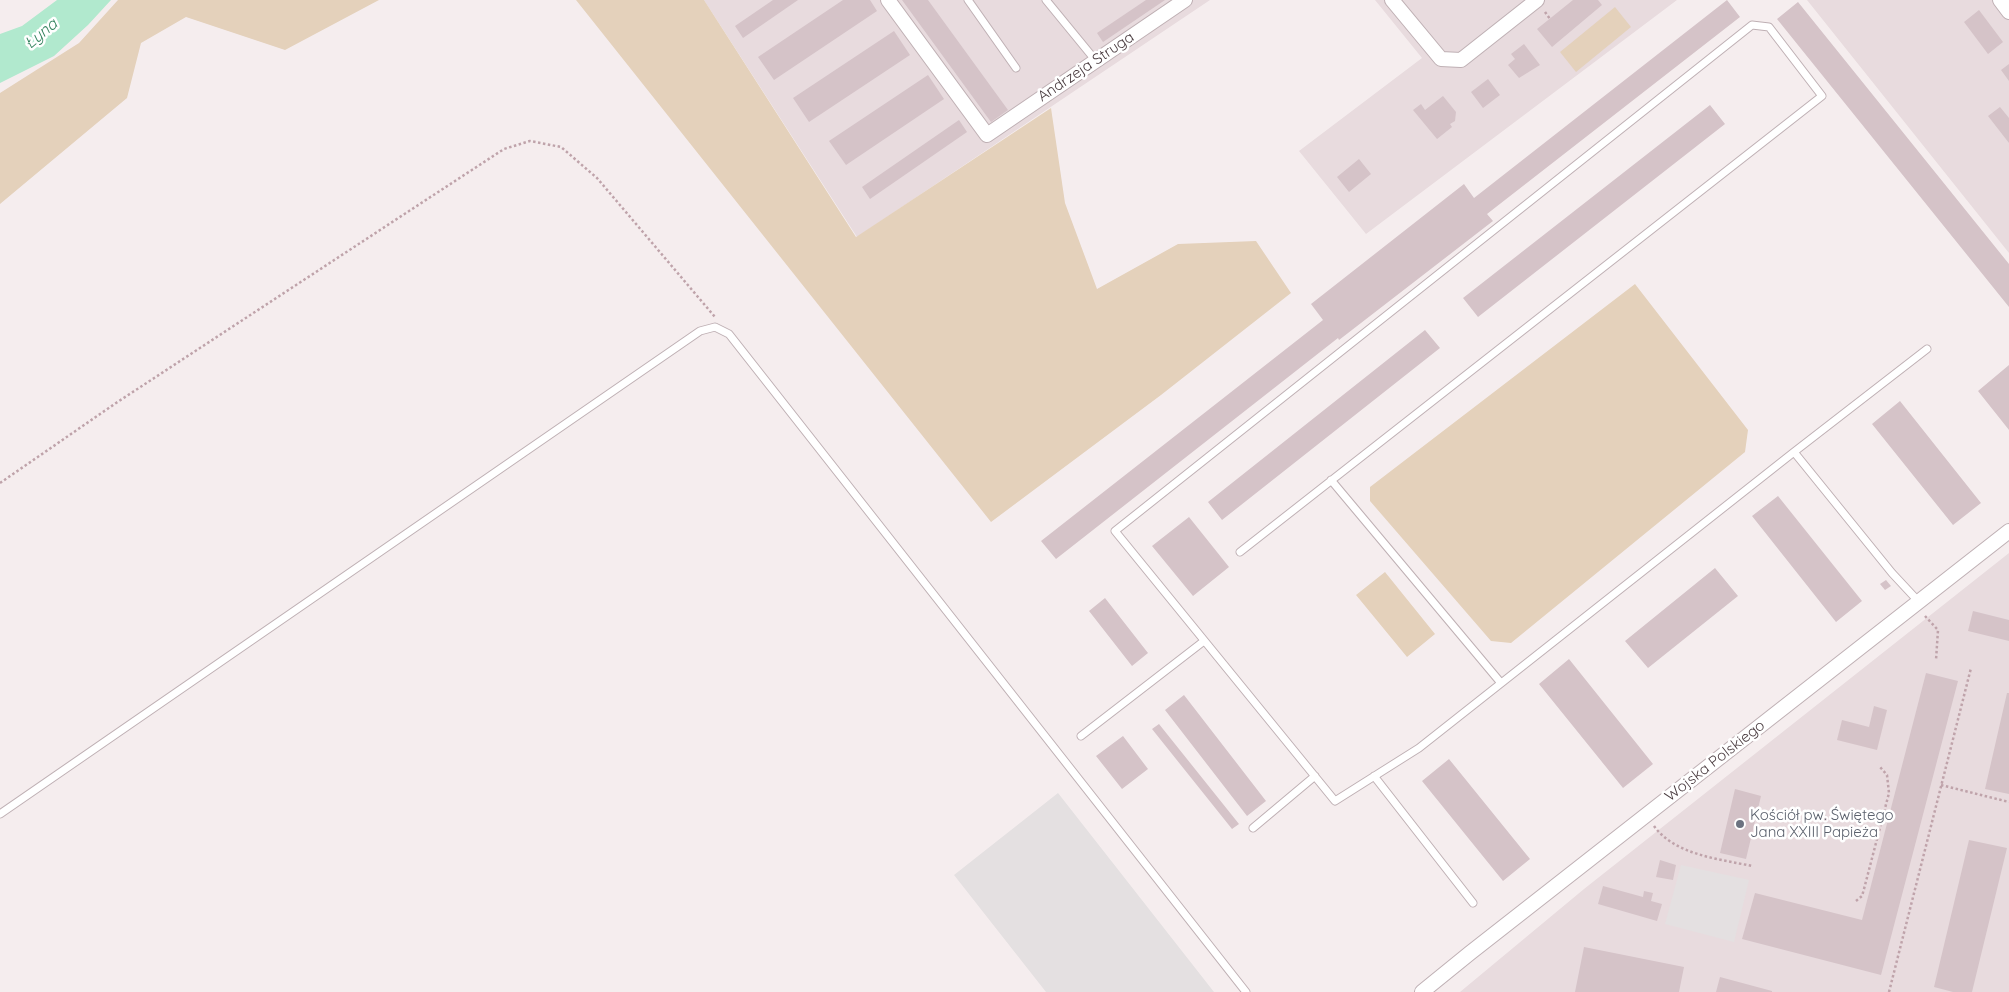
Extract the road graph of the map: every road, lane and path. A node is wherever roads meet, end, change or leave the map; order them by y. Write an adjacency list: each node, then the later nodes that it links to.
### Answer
1 (888, 0): 10 (street, Andrzeja Struga)
2 (968, 0): 11 (lane)
3 (1046, 0): 10 (lane)
4 (1185, 0): 10 (street, Andrzeja Struga)
5 (1392, 0): 7 (street)
6 (2000, 0): 8 (street)
7 (1540, 5): 9 (path)
8 (2009, 12)
9 (1550, 19)
10 (1096, 61)
11 (1016, 68)
12 (729, 334): 16 (path); 30 (lane); 36 (lane)
13 (1927, 349): 14 (lane)
14 (1794, 452): 19 (lane); 23 (lane)
15 (1331, 480): 18 (lane); 20 (lane); 23 (lane)
16 (0, 483)
17 (2009, 531): 19 (street, Wojska Polskiego)
18 (1240, 552)
19 (1920, 608): 21 (path); 37 (street, Wojska Polskiego)
20 (1204, 641): 24 (lane); 26 (lane)
21 (1936, 660)
22 (1971, 668): 28 (path)
23 (1501, 684): 27 (lane)
24 (1081, 736)
25 (1880, 767): 34 (path)
26 (1315, 776): 27 (lane); 32 (lane)
27 (1374, 776): 35 (lane)
28 (1941, 785): 29 (path); 38 (path)
29 (2009, 802)
30 (0, 814)
31 (1654, 826): 33 (path)
32 (1253, 828)
33 (1752, 866)
34 (1856, 900)
35 (1473, 903)
36 (1246, 992)
37 (1422, 992)
38 (1889, 992)

